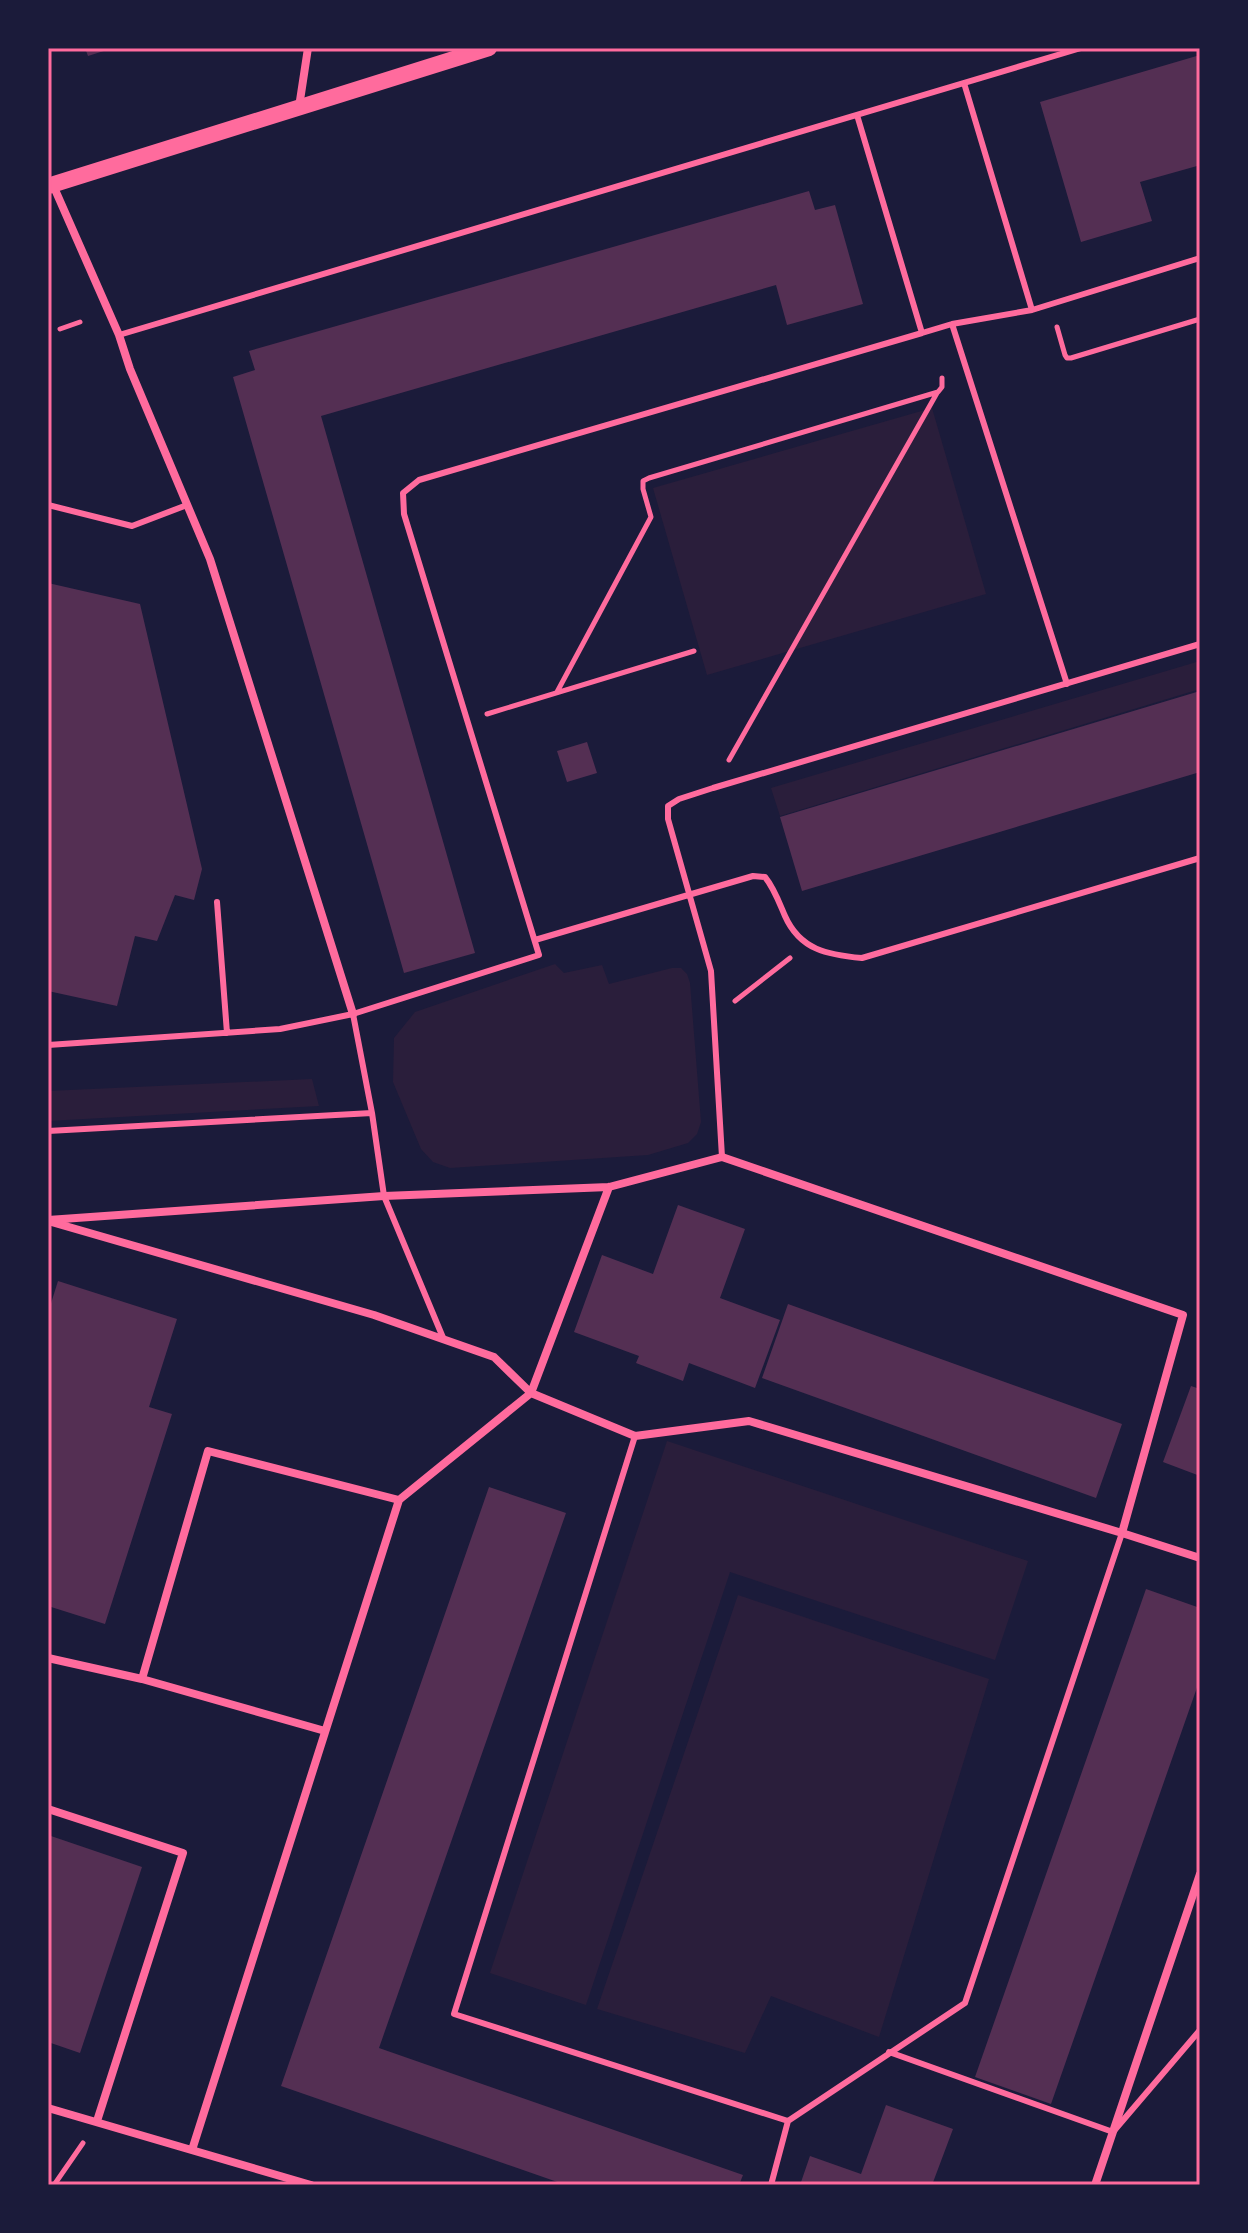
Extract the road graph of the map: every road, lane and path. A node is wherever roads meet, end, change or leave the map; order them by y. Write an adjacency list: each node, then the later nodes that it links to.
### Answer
1 (308, 48): 5 (street)
2 (489, 48): 5 (main road)
3 (1081, 48): 4 (lane)
4 (964, 83): 6 (lane); 10 (lane)
5 (299, 108): 7 (main road)
6 (857, 115): 15 (lane); 16 (lane)
7 (50, 185): 16 (street)
8 (1200, 258): 9 (lane)
9 (1050, 304): 10 (lane); 11 (path)
10 (1032, 310): 13 (lane)
11 (1200, 319)
12 (80, 322): 14 (path)
13 (952, 324): 15 (lane); 22 (lane)
14 (60, 329)
15 (925, 332): 17 (path); 24 (lane)
16 (119, 335): 19 (street)
17 (938, 392): 23 (path); 25 (path)
18 (48, 505): 19 (lane)
19 (187, 505): 32 (street)
20 (1200, 644): 22 (lane)
21 (694, 651): 23 (path)
22 (1067, 684): 25 (lane)
23 (557, 692): 24 (path)
24 (467, 720): 29 (lane)
25 (713, 788): 27 (lane)
26 (1200, 858): 30 (lane)
27 (689, 895): 29 (lane); 30 (lane); 31 (lane)
28 (217, 902): 33 (lane)
29 (535, 940): 32 (lane)
30 (806, 944): 31 (path)
31 (712, 1004): 37 (lane)
32 (353, 1014): 33 (lane); 35 (lane)
33 (227, 1033): 34 (lane)
34 (48, 1045)
35 (372, 1113): 36 (lane); 39 (lane)
36 (48, 1131)
37 (722, 1157): 38 (street); 45 (street)
38 (609, 1187): 39 (street); 42 (street)
39 (384, 1196): 40 (street); 41 (lane)
40 (48, 1221): 41 (street)
41 (444, 1340): 42 (street)
42 (531, 1393): 43 (street); 44 (street)
43 (635, 1436): 45 (street); 56 (lane)
44 (399, 1500): 48 (street); 49 (street)
45 (1122, 1533): 46 (street); 53 (lane)
46 (1200, 1558)
47 (48, 1658): 48 (street)
48 (142, 1679): 49 (street)
49 (325, 1731): 58 (street)
50 (48, 1809): 55 (street)
51 (1200, 1874): 57 (street)
52 (1200, 2030): 57 (lane)
53 (889, 2052): 56 (lane); 57 (lane)
54 (48, 2108): 55 (street)
55 (97, 2121): 58 (street); 60 (path)
56 (788, 2121): 63 (lane)
57 (1113, 2132): 64 (street)
58 (192, 2150): 59 (street)
59 (272, 2174): 61 (street); 62 (street)
60 (54, 2185)
61 (269, 2185)
62 (311, 2185)
63 (771, 2185)
64 (1095, 2185)

